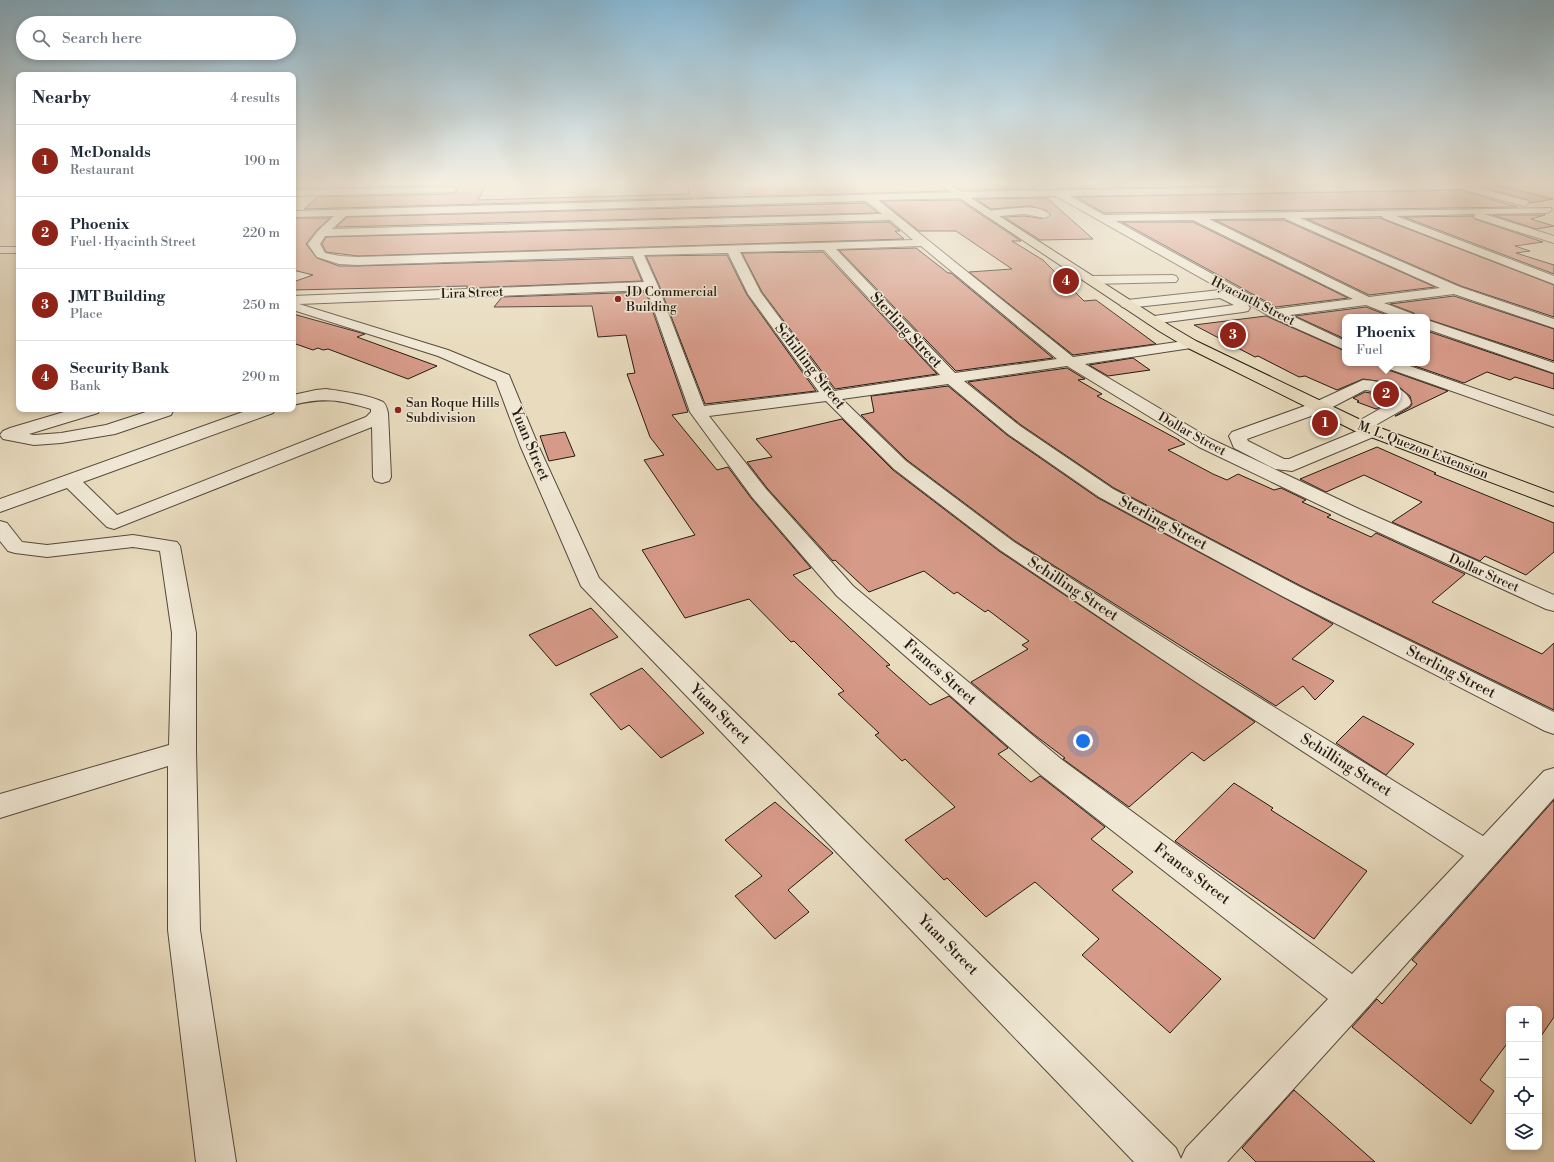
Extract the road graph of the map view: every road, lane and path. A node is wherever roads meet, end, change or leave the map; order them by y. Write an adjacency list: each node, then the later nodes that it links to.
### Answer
1 (317, 239): 13 (street)
2 (919, 239): 8 (street, Dollar Street)
3 (1027, 239): 16 (main road, M. L. Quezon Extension)
4 (1140, 239): 26 (street, Hyacinth Street)
5 (1241, 239): 23 (street)
6 (1340, 239): 20 (street)
7 (1447, 239): 18 (street)
8 (923, 243): 9 (street); 34 (street, Dollar Street)
9 (827, 246): 10 (street); 37 (street, Sterling Street)
10 (732, 249): 13 (street); 38 (street, Schilling Street)
11 (0, 250): 12 (street)
12 (16, 250)
13 (637, 252): 19 (street, Francs Street)
14 (1159, 273): 15 (street)
15 (1126, 277): 16 (street); 17 (street)
16 (1087, 278): 24 (main road, M. L. Quezon Extension)
17 (1172, 278)
18 (1554, 280)
19 (652, 286): 21 (street, Lira Street); 44 (street, Francs Street)
20 (1455, 290): 23 (street); 30 (street)
21 (296, 300)
22 (1162, 300): 24 (street); 28 (street); 28 (street)
23 (1367, 301): 26 (street); 27 (street)
24 (1127, 304): 29 (main road, M. L. Quezon Extension)
25 (296, 307): 62 (street, Yuan Street)
26 (1274, 313): 33 (street, Hyacinth Street)
27 (1400, 314)
28 (1190, 315): 29 (street)
29 (1152, 320): 32 (main road, M. L. Quezon Extension)
30 (1554, 324)
31 (1430, 325): 36 (street)
32 (1191, 344): 34 (street); 40 (main road, M. L. Quezon Extension)
33 (1342, 345)
34 (1069, 362): 37 (street); 54 (street, Dollar Street)
35 (1395, 366): 46 (street)
36 (1554, 368)
37 (952, 379): 38 (street); 55 (street, Sterling Street)
38 (830, 396): 44 (street); 59 (street, Schilling Street)
39 (296, 399): 45 (street)
40 (1319, 407): 47 (main road, M. L. Quezon Extension); 47 (street); 47 (street)
41 (82, 412): 48 (street)
42 (158, 412): 48 (street)
43 (259, 412): 50 (street)
44 (698, 412): 60 (street, Francs Street)
45 (380, 413): 49 (street); 50 (street)
46 (1554, 422)
47 (1366, 429): 51 (main road, M. L. Quezon Extension)
48 (4, 436)
49 (382, 477)
50 (70, 480): 52 (street)
51 (1554, 500)
52 (0, 506)
53 (0, 527): 56 (street)
54 (1554, 604)
55 (1554, 724)
56 (182, 751): 58 (street); 61 (street)
57 (1554, 779): 59 (street)
58 (0, 806)
59 (1485, 853): 60 (street)
60 (1354, 997): 63 (street)
61 (216, 1162)
62 (1162, 1162)
63 (1200, 1162)

